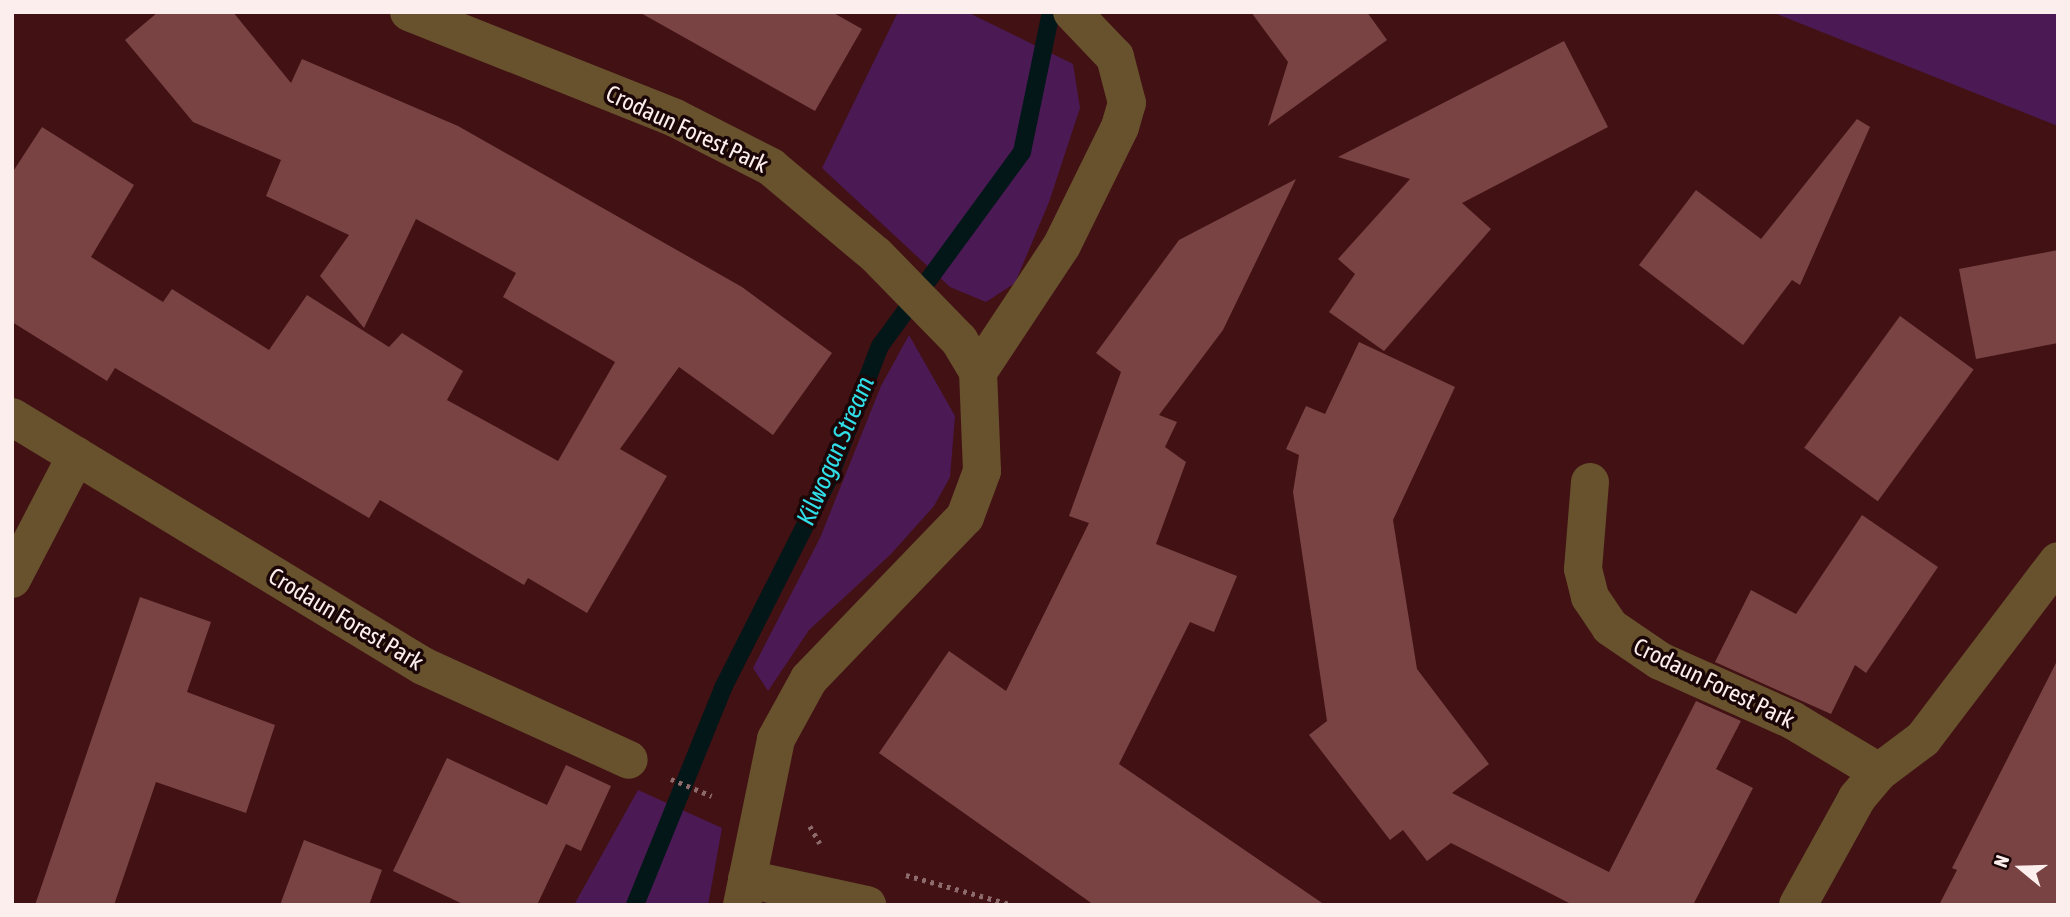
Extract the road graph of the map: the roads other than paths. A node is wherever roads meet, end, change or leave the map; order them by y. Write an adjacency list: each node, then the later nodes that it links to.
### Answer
1 (409, 12): 3 (street, Crodaun Forest Park)
2 (1075, 15): 3 (street)
3 (978, 372): 11 (street)
4 (12, 417): 5 (street, Crodaun Forest Park)
5 (76, 456): 8 (street); 9 (street, Crodaun Forest Park)
6 (1590, 482): 10 (street, Crodaun Forest Park)
7 (2058, 561): 10 (street)
8 (12, 579)
9 (644, 767)
10 (1879, 772): 13 (street)
11 (744, 892): 12 (street)
12 (867, 905)
13 (1798, 905)

